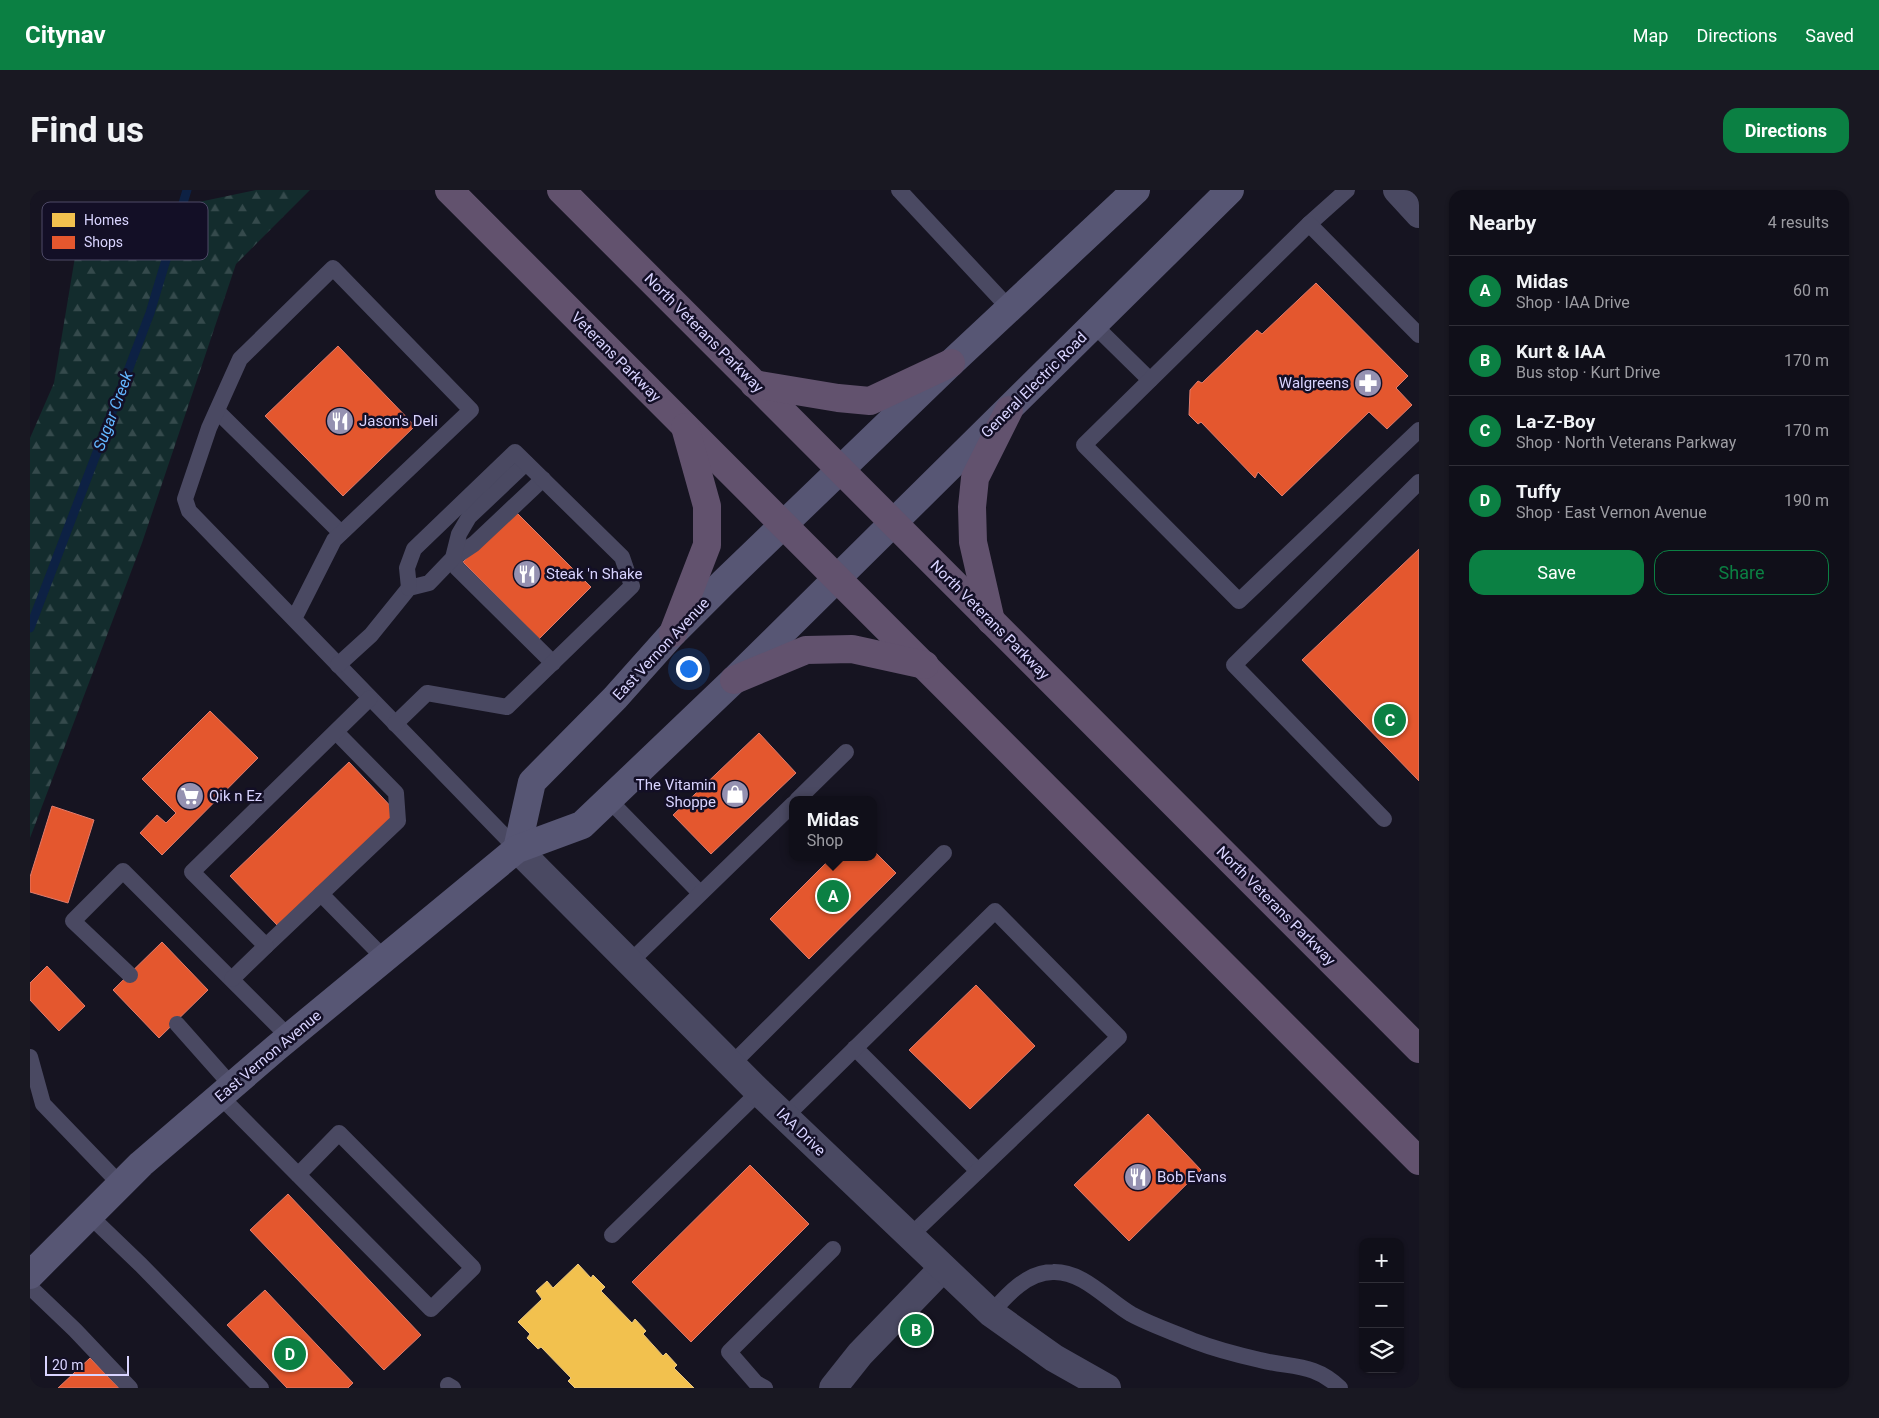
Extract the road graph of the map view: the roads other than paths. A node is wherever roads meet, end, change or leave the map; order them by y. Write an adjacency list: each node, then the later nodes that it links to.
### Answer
1 (449, 190): 18 (highway, Veterans Parkway)
2 (561, 190): 15 (highway, North Veterans Parkway)
3 (899, 190): 10 (lane)
4 (1136, 190): 10 (main road)
5 (1230, 190): 11 (main road, General Electric Road)
6 (1347, 190): 9 (lane)
7 (1397, 190): 8 (street)
8 (1419, 214)
9 (1310, 224): 12 (lane); 14 (lane)
10 (1009, 308): 13 (main road)
11 (1094, 325): 14 (lane); 16 (main road, General Electric Road)
12 (1419, 335)
13 (951, 363): 15 (highway); 21 (main road)
14 (1150, 380): 19 (lane)
15 (754, 384): 21 (highway, North Veterans Parkway)
16 (1009, 410): 24 (main road, General Electric Road); 31 (highway)
17 (217, 411): 26 (lane); 26 (lane); 30 (lane)
18 (685, 426): 25 (highway, Veterans Parkway); 32 (highway)
19 (1419, 430)
20 (521, 458): 22 (lane); 27 (lane); 29 (lane)
21 (842, 470): 24 (highway, North Veterans Parkway); 25 (main road, East Vernon Avenue)
22 (542, 479): 27 (lane); 33 (lane)
23 (1419, 482): 44 (lane)
24 (894, 523): 28 (main road, General Electric Road); 31 (highway, North Veterans Parkway)
25 (784, 525): 28 (highway); 32 (main road, East Vernon Avenue)
26 (341, 533): 30 (lane)
27 (453, 558): 29 (lane); 33 (lane)
28 (837, 578): 35 (highway); 36 (main road, East Vernon Avenue)
29 (409, 588): 34 (lane)
30 (294, 620): 34 (lane)
31 (991, 621): 57 (highway, North Veterans Parkway)
32 (673, 633): 45 (main road, East Vernon Avenue)
33 (552, 663): 38 (lane)
34 (338, 665): 37 (lane)
35 (925, 666): 36 (highway); 63 (highway)
36 (734, 680): 42 (main road, East Vernon Avenue)
37 (370, 698): 38 (lane); 39 (lane)
38 (395, 724): 45 (lane)
39 (336, 732): 47 (lane); 49 (lane)
40 (846, 752): 41 (lane)
41 (801, 796)
42 (609, 800): 45 (main road, East Vernon Avenue); 48 (lane)
43 (789, 808): 48 (lane)
44 (1384, 819)
45 (517, 849): 50 (main road, East Vernon Avenue); 51 (street, IAA Drive)
46 (944, 854): 59 (lane)
47 (321, 894): 49 (lane); 50 (lane)
48 (700, 894): 51 (lane)
49 (266, 946): 53 (lane)
50 (385, 959): 55 (main road, East Vernon Avenue)
51 (630, 962): 59 (street, IAA Drive)
52 (130, 975): 53 (lane)
53 (232, 979): 55 (lane)
54 (177, 1024): 60 (lane)
55 (290, 1037): 60 (main road, East Vernon Avenue)
56 (855, 1048): 62 (lane); 64 (lane); 64 (lane)
57 (1419, 1049)
58 (30, 1057): 66 (lane)
59 (732, 1064): 61 (street, IAA Drive)
60 (226, 1091): 65 (lane); 66 (main road, East Vernon Avenue)
61 (759, 1092): 62 (street, IAA Drive); 68 (lane)
62 (785, 1117): 69 (street, IAA Drive)
63 (1419, 1162)
64 (978, 1171): 69 (lane)
65 (298, 1175): 65 (lane)
66 (121, 1185): 67 (main road, East Vernon Avenue)
67 (90, 1216): 72 (main road, East Vernon Avenue); 77 (lane)
68 (612, 1236)
69 (910, 1236): 71 (street, IAA Drive)
70 (833, 1249): 78 (lane)
71 (943, 1268): 74 (street, IAA Drive); 79 (street)
72 (30, 1275)
73 (30, 1287): 76 (lane)
74 (991, 1312): 75 (street, IAA Drive); 81 (lane)
75 (1075, 1380): 80 (street, IAA Drive)
76 (130, 1388)
77 (262, 1388)
78 (765, 1388)
79 (833, 1388)
80 (1107, 1388)
81 (1340, 1388)

